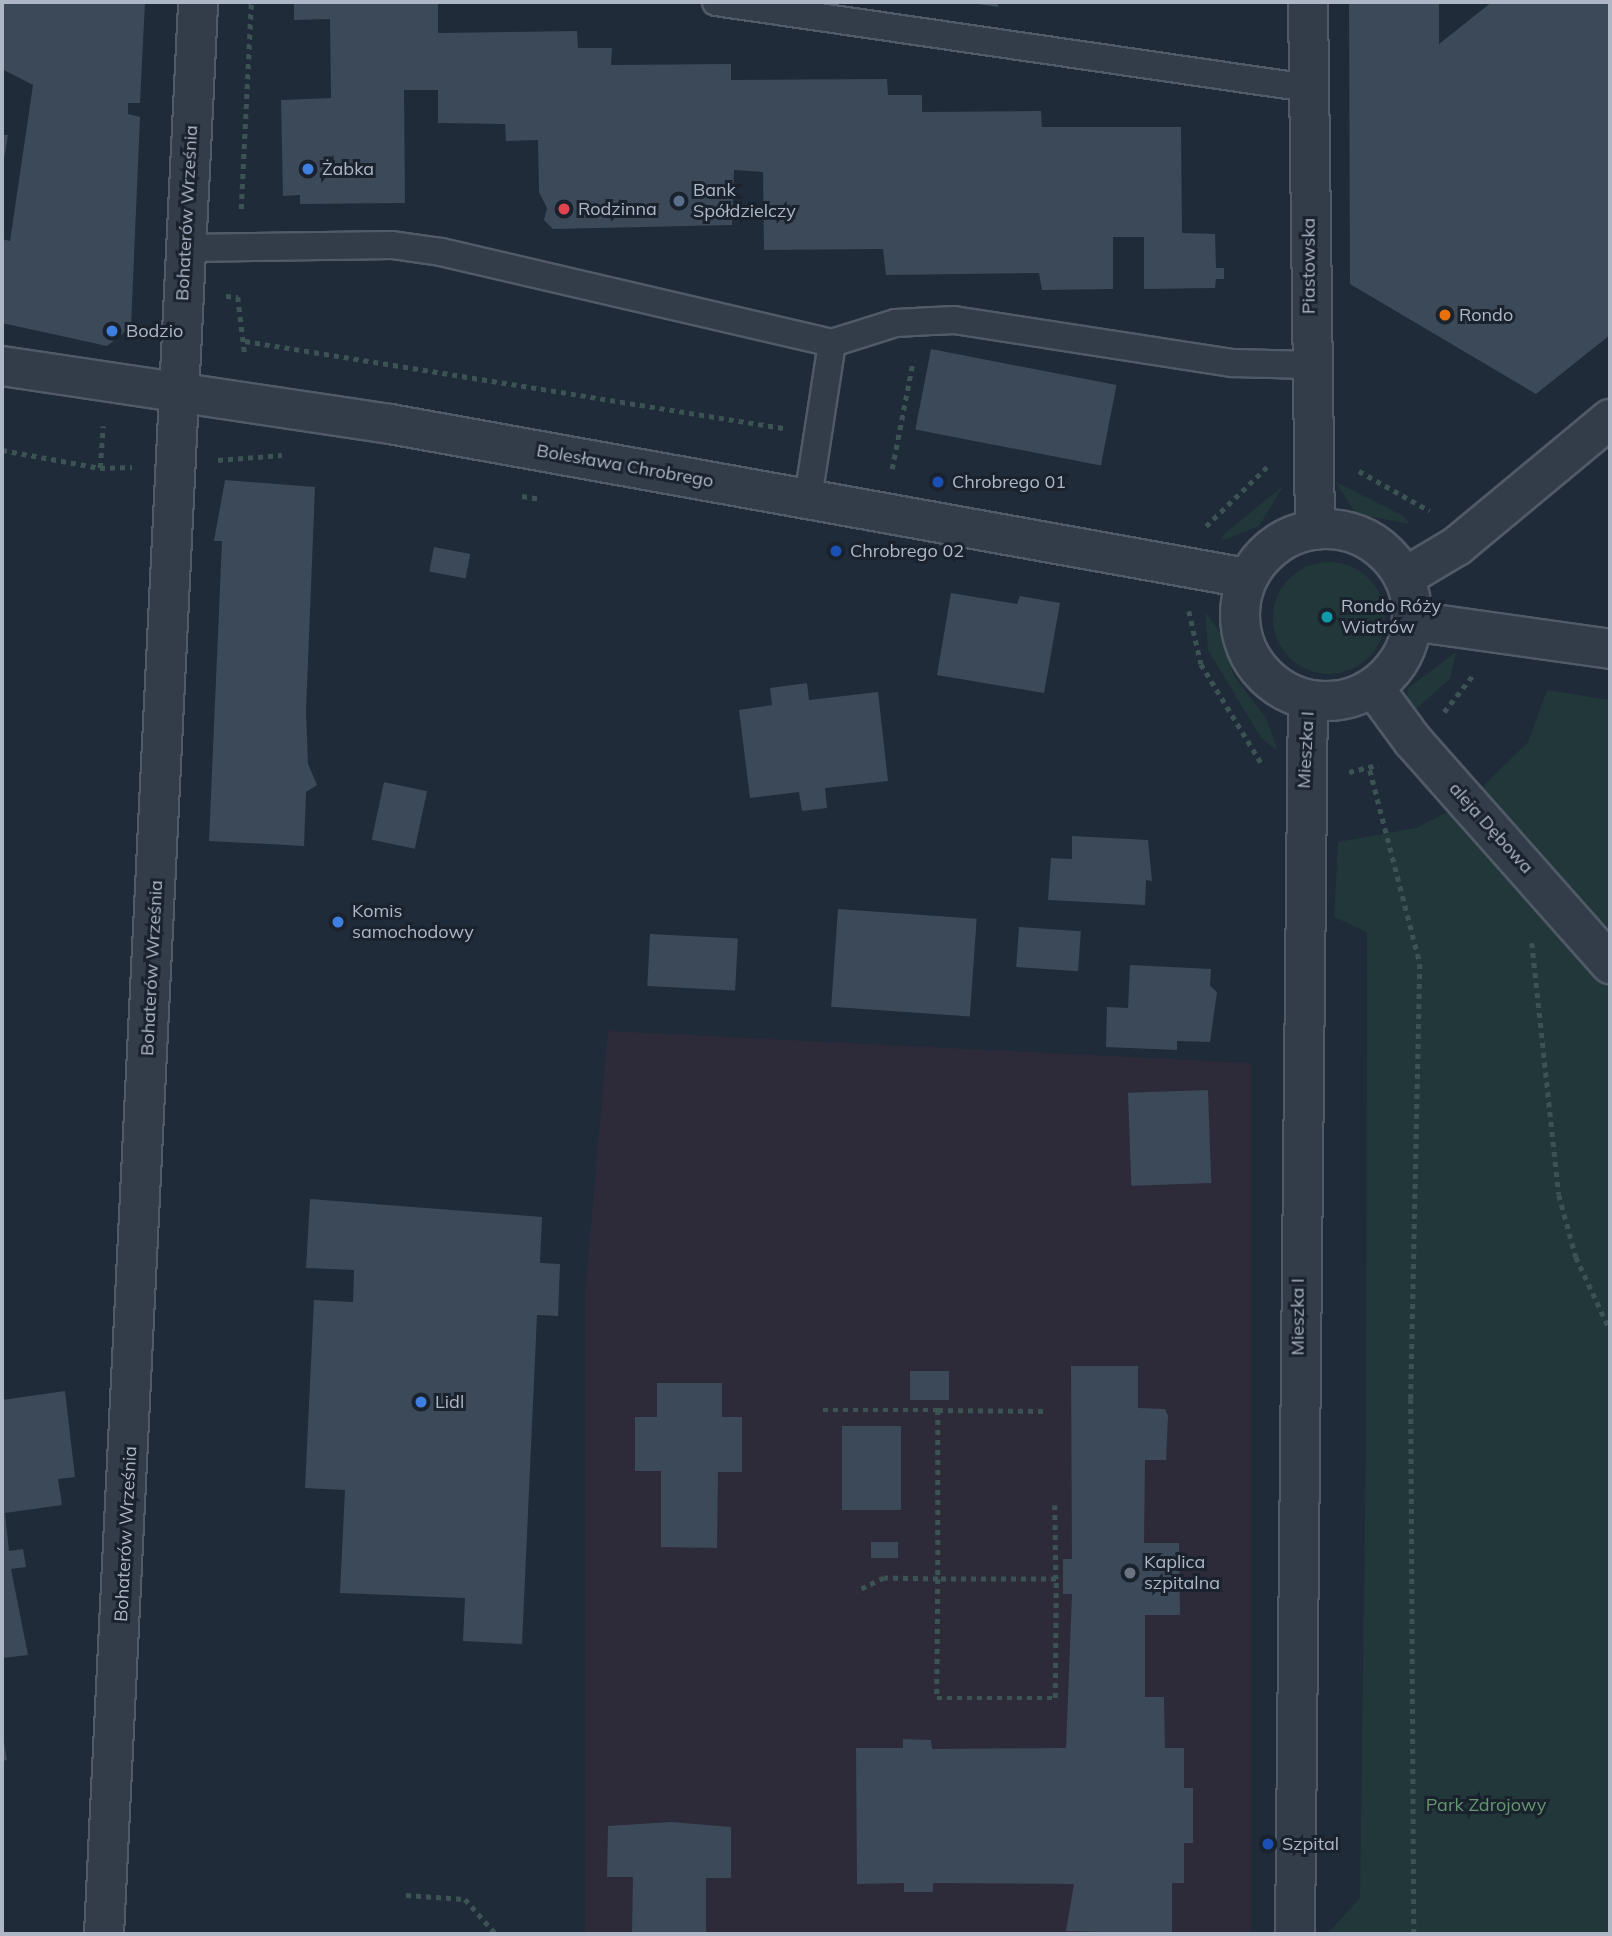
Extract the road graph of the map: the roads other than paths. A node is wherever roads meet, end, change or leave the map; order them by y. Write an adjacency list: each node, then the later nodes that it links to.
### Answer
1 (198, 2): 5 (street, Bohaterów Września)
2 (716, 2): 4 (lane)
3 (1308, 2): 4 (street, Piastowska)
4 (1308, 88): 7 (street, Piastowska)
5 (184, 247): 6 (lane); 9 (street, Bohaterów Września)
6 (832, 344): 7 (lane); 11 (lane)
7 (1310, 365): 12 (street, Piastowska)
8 (2, 366): 9 (street, Bolesława Chrobrego)
9 (178, 392): 11 (street, Bolesława Chrobrego); 20 (street, Bohaterów Września)
10 (1610, 419): 14 (street)
11 (808, 498): 13 (street, Bolesława Chrobrego)
12 (1315, 530): 13 (street); 14 (street)
13 (1246, 578): 18 (street)
14 (1405, 578): 15 (street)
15 (1412, 621): 16 (street); 17 (street)
16 (1610, 649)
17 (1374, 688): 18 (street); 19 (street, aleja Dębowa)
18 (1308, 700): 21 (street, Mieszka I)
19 (1610, 964)
20 (104, 1934)
21 (1295, 1934)

